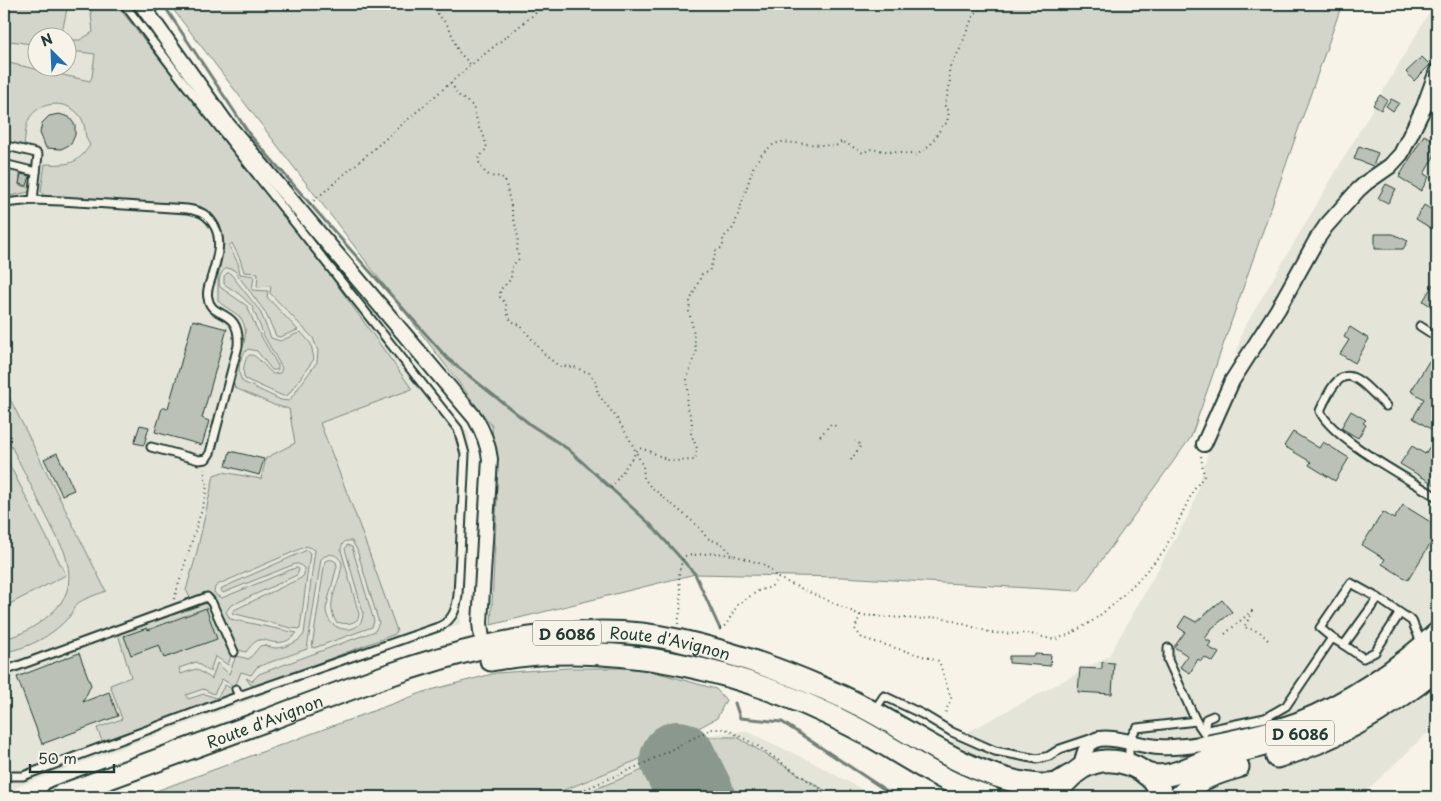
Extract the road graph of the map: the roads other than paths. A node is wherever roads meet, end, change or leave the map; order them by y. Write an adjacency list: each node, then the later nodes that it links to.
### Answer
1 (124, 4): 34 (lane)
2 (141, 4): 21 (street)
3 (1437, 71): 12 (street)
4 (4, 148): 6 (lane)
5 (4, 164): 6 (lane)
6 (36, 172): 7 (lane)
7 (33, 200): 8 (lane); 13 (lane)
8 (4, 202)
9 (1420, 326): 10 (lane)
10 (1437, 337)
11 (1386, 406): 14 (lane)
12 (1204, 444)
13 (151, 447)
14 (1437, 497)
15 (1378, 598): 16 (lane); 18 (lane); 19 (lane)
16 (1400, 613): 19 (lane); 20 (lane)
17 (1437, 629): 20 (street)
18 (1332, 638): 19 (lane); 29 (lane)
19 (1344, 645)
20 (1429, 646): 29 (street); 32 (main road, D 6086)
21 (483, 648): 26 (main road, Route d'Avignon / D 6086); 35 (main road, Route d'Avignon / D 6086)
22 (1168, 648): 28 (lane)
23 (234, 652): 25 (lane)
24 (1437, 669): 40 (main road, D 6086)
25 (4, 671)
26 (873, 712): 30 (lane); 33 (main road, Route d'Avignon / D 6086)
27 (1214, 716): 29 (lane)
28 (1196, 721): 29 (lane); 31 (lane)
29 (1204, 737): 31 (street)
30 (1103, 738): 31 (street); 33 (street)
31 (1129, 743): 32 (lane)
32 (1138, 769): 33 (main road, Route d'Avignon); 39 (main road)
33 (1076, 772): 38 (main road)
34 (4, 776)
35 (57, 797)
36 (91, 797): 37 (main road, Route d'Avignon / D 6086)
37 (990, 797)
38 (1056, 797)
39 (1163, 797)
40 (1179, 797)

